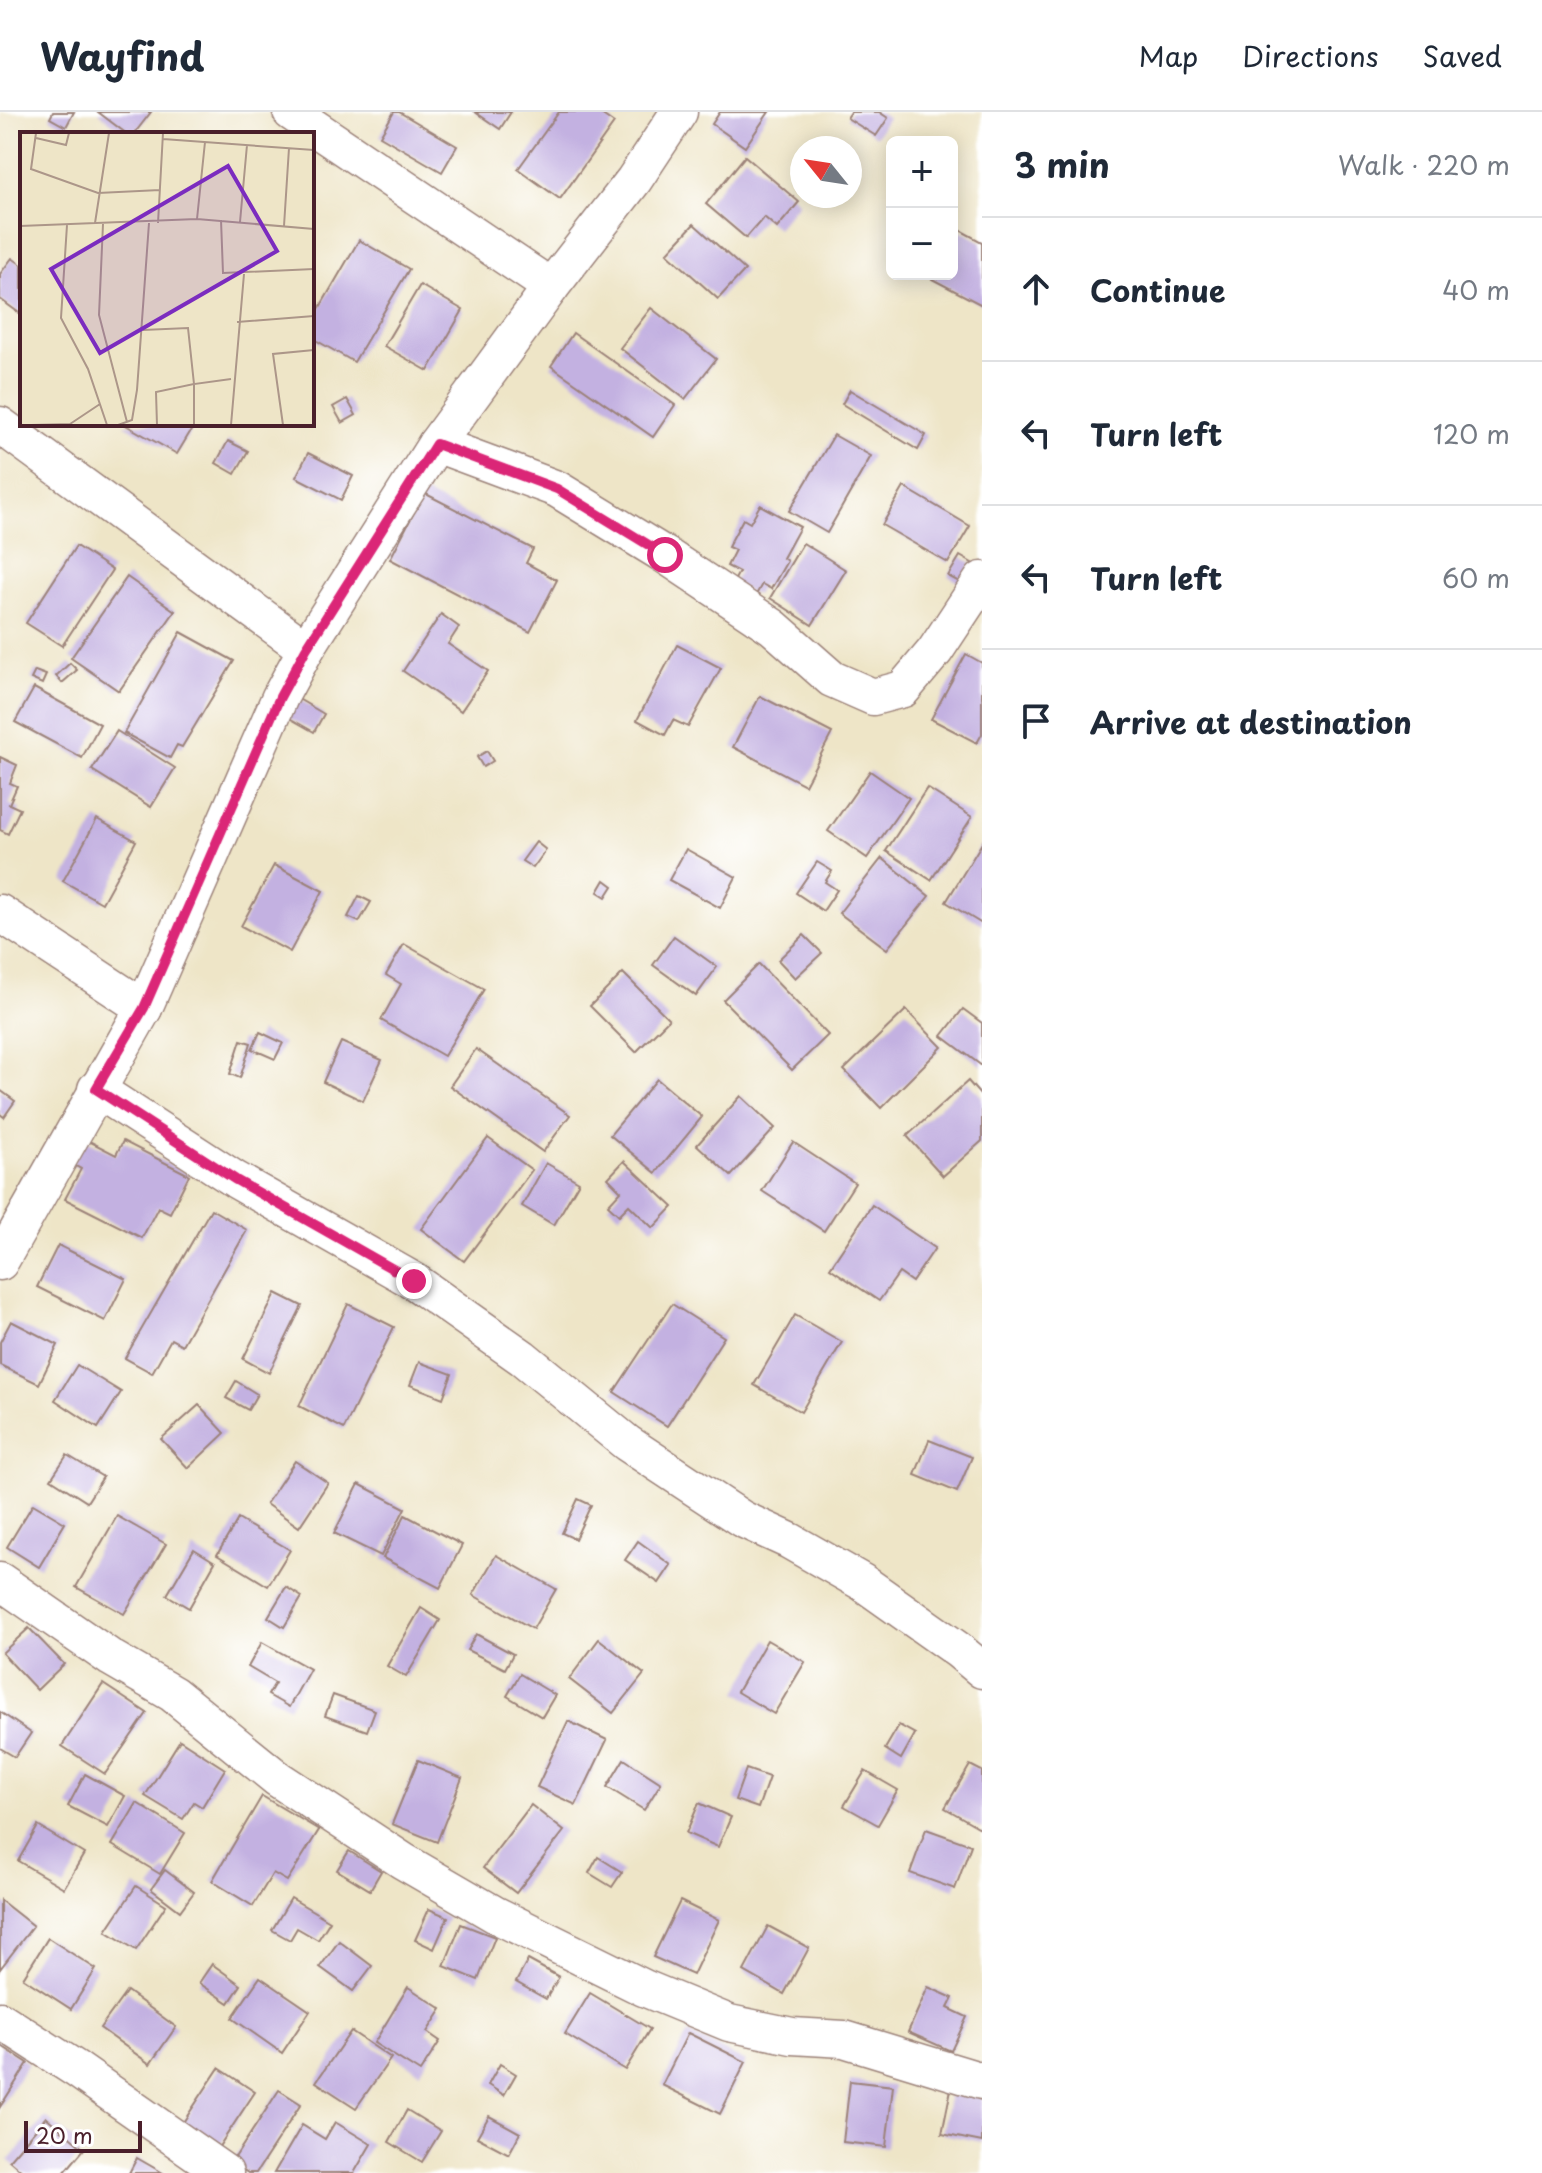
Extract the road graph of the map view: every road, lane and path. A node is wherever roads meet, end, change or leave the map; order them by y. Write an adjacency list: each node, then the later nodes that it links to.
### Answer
1 (291, 112): 3 (street)
2 (679, 112): 3 (street)
3 (551, 287): 5 (street)
4 (0, 425): 7 (street)
5 (436, 444): 6 (street); 7 (street)
6 (982, 580)
7 (306, 649): 9 (street)
8 (0, 913): 9 (street)
9 (144, 1008): 10 (street)
10 (96, 1089): 11 (street); 13 (street)
11 (0, 1262)
12 (0, 1581): 15 (street)
13 (982, 1670)
14 (0, 2020): 16 (street)
15 (982, 2081)
16 (225, 2173)

